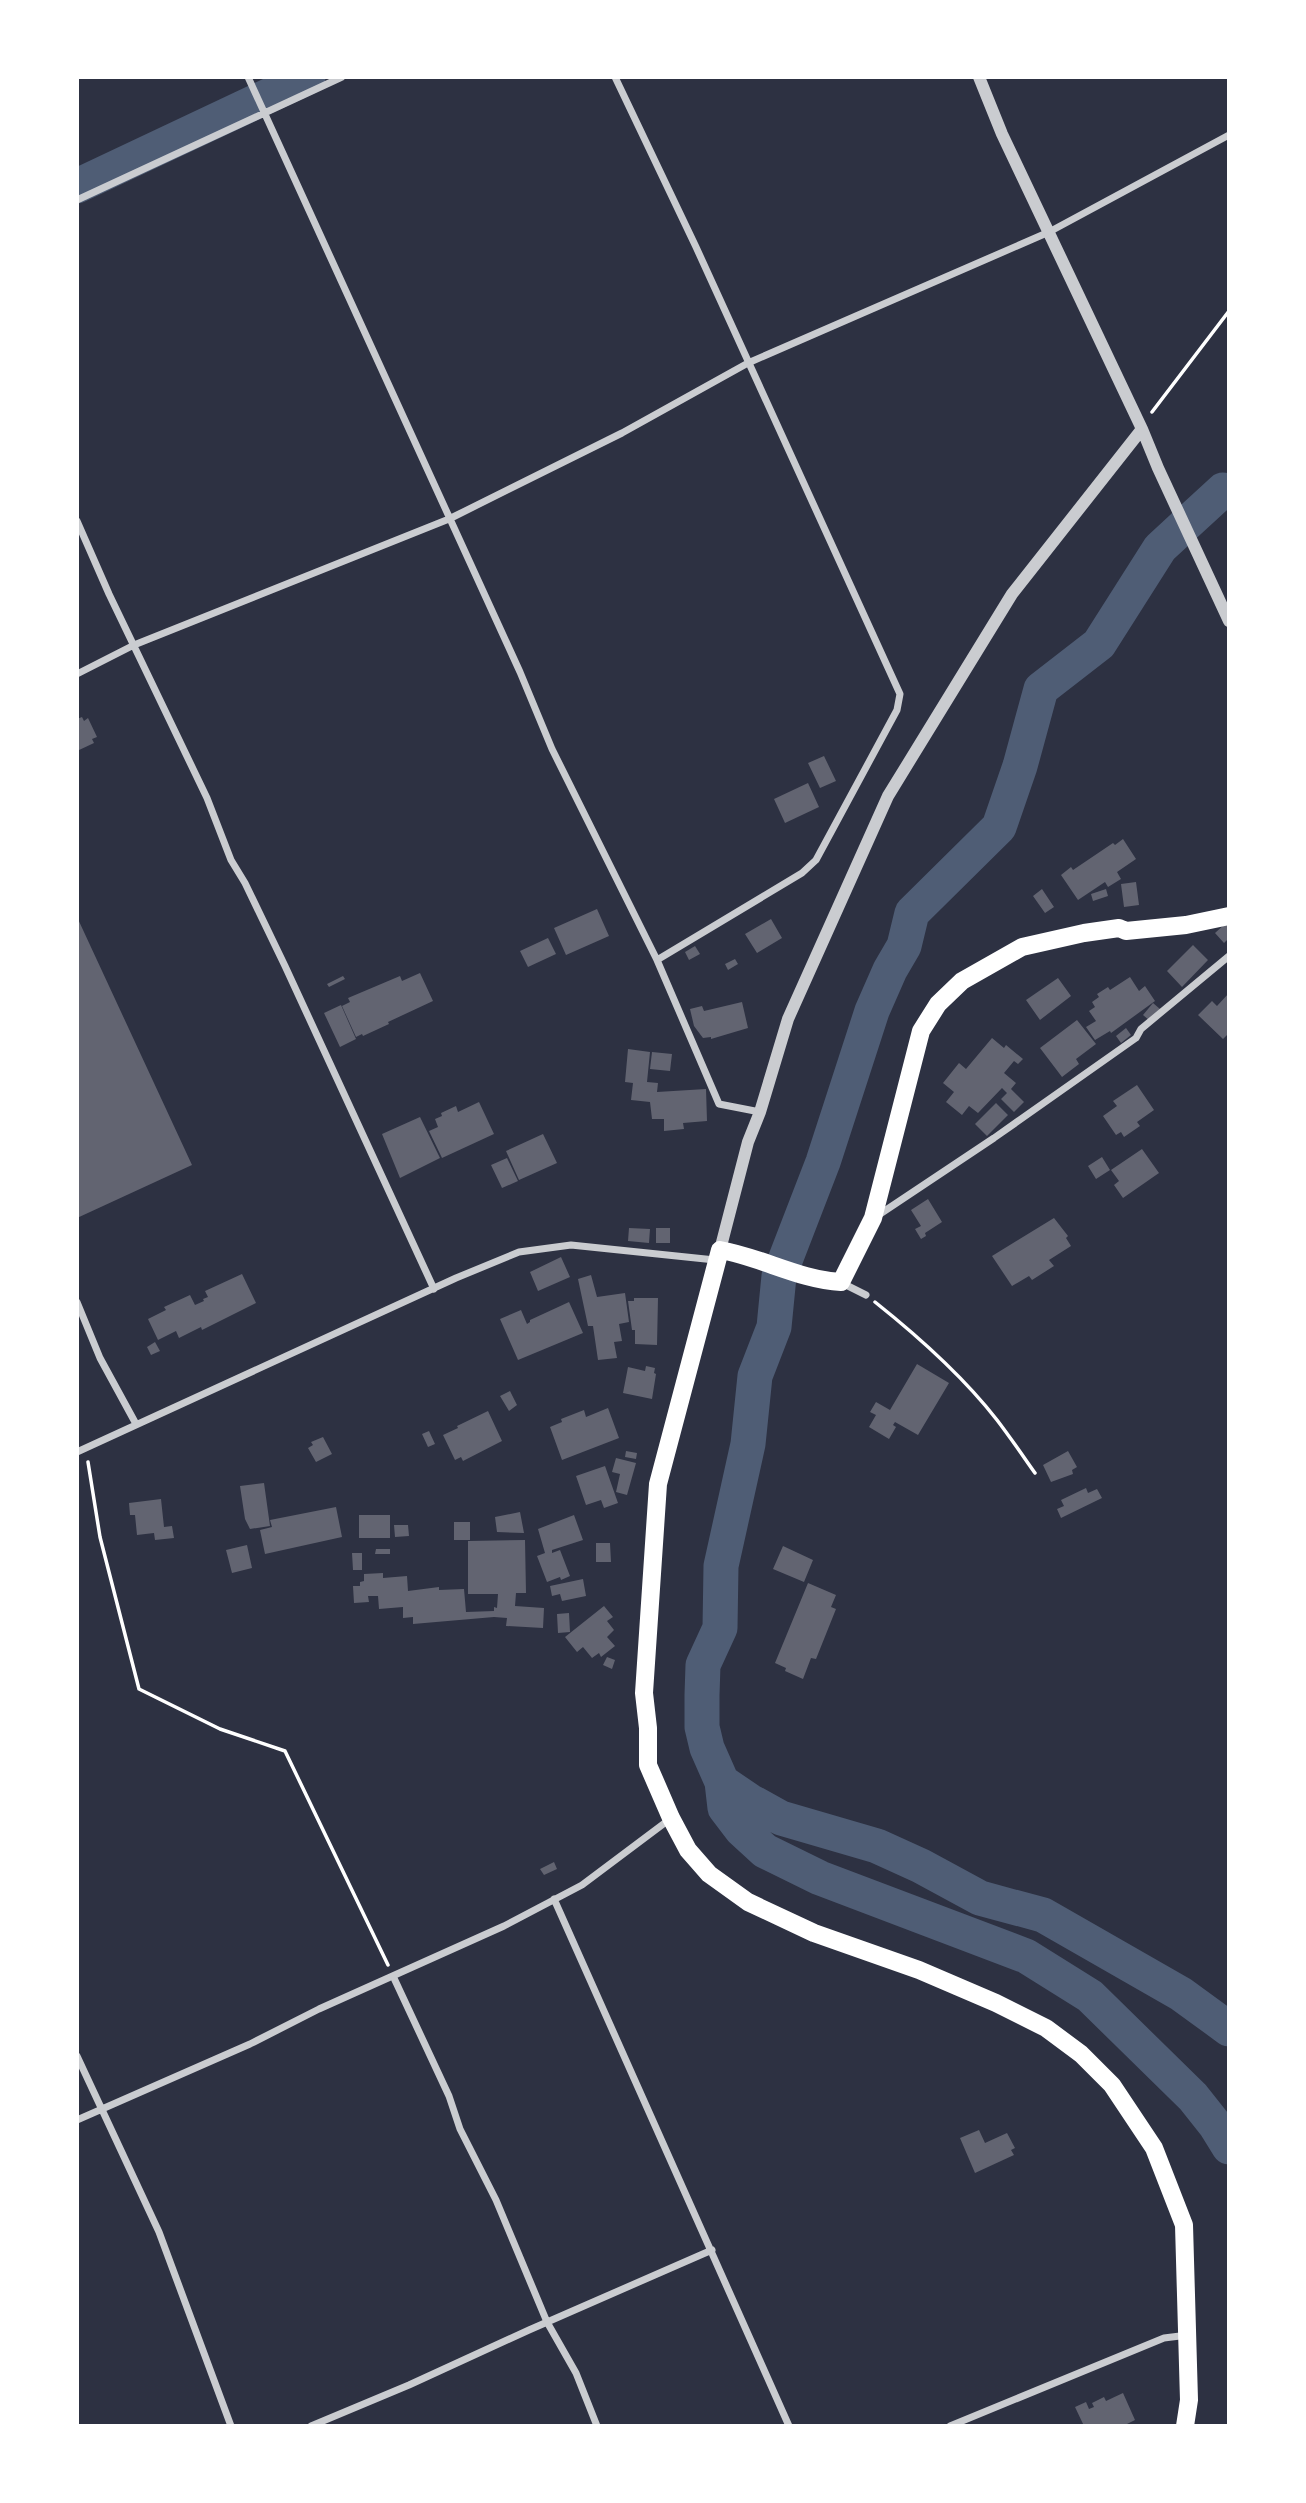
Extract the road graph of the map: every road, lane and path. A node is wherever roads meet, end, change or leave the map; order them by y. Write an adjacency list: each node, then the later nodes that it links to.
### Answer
1 (248, 77): 5 (street)
2 (342, 77): 5 (street)
3 (615, 77): 10 (street)
4 (979, 77): 8 (street)
5 (263, 109): 7 (street); 12 (street)
6 (1229, 135): 8 (street)
7 (77, 200)
8 (1049, 232): 10 (street); 11 (street)
9 (1229, 311): 11 (path)
10 (748, 363): 12 (street); 19 (street)
11 (1142, 429): 14 (street); 20 (street)
12 (449, 519): 15 (street); 19 (street)
13 (77, 521): 15 (street)
14 (1229, 621)
15 (134, 645): 16 (street); 24 (street)
16 (77, 674)
17 (1229, 916): 21 (main road)
18 (1229, 956): 21 (street)
19 (657, 960): 20 (street)
20 (760, 1112): 22 (street)
21 (873, 1218): 23 (main road)
22 (718, 1255): 23 (main road); 24 (street); 31 (main road)
23 (833, 1282): 25 (street)
24 (434, 1289): 27 (street)
25 (866, 1295): 30 (path)
26 (77, 1302): 27 (street)
27 (136, 1424): 28 (street)
28 (86, 1448): 29 (street); 33 (path)
29 (77, 1452)
30 (1035, 1474)
31 (671, 1818): 32 (street); 39 (main road)
32 (554, 1899): 33 (street); 37 (street)
33 (393, 1976): 35 (street); 38 (street)
34 (77, 2056): 35 (street)
35 (103, 2109): 36 (street); 40 (street)
36 (77, 2120)
37 (712, 2250): 38 (street); 43 (street)
38 (547, 2322): 41 (street); 42 (street)
39 (1188, 2335): 44 (street); 45 (main road)
40 (231, 2426)
41 (311, 2426)
42 (597, 2426)
43 (789, 2426)
44 (950, 2426)
45 (1185, 2426)

